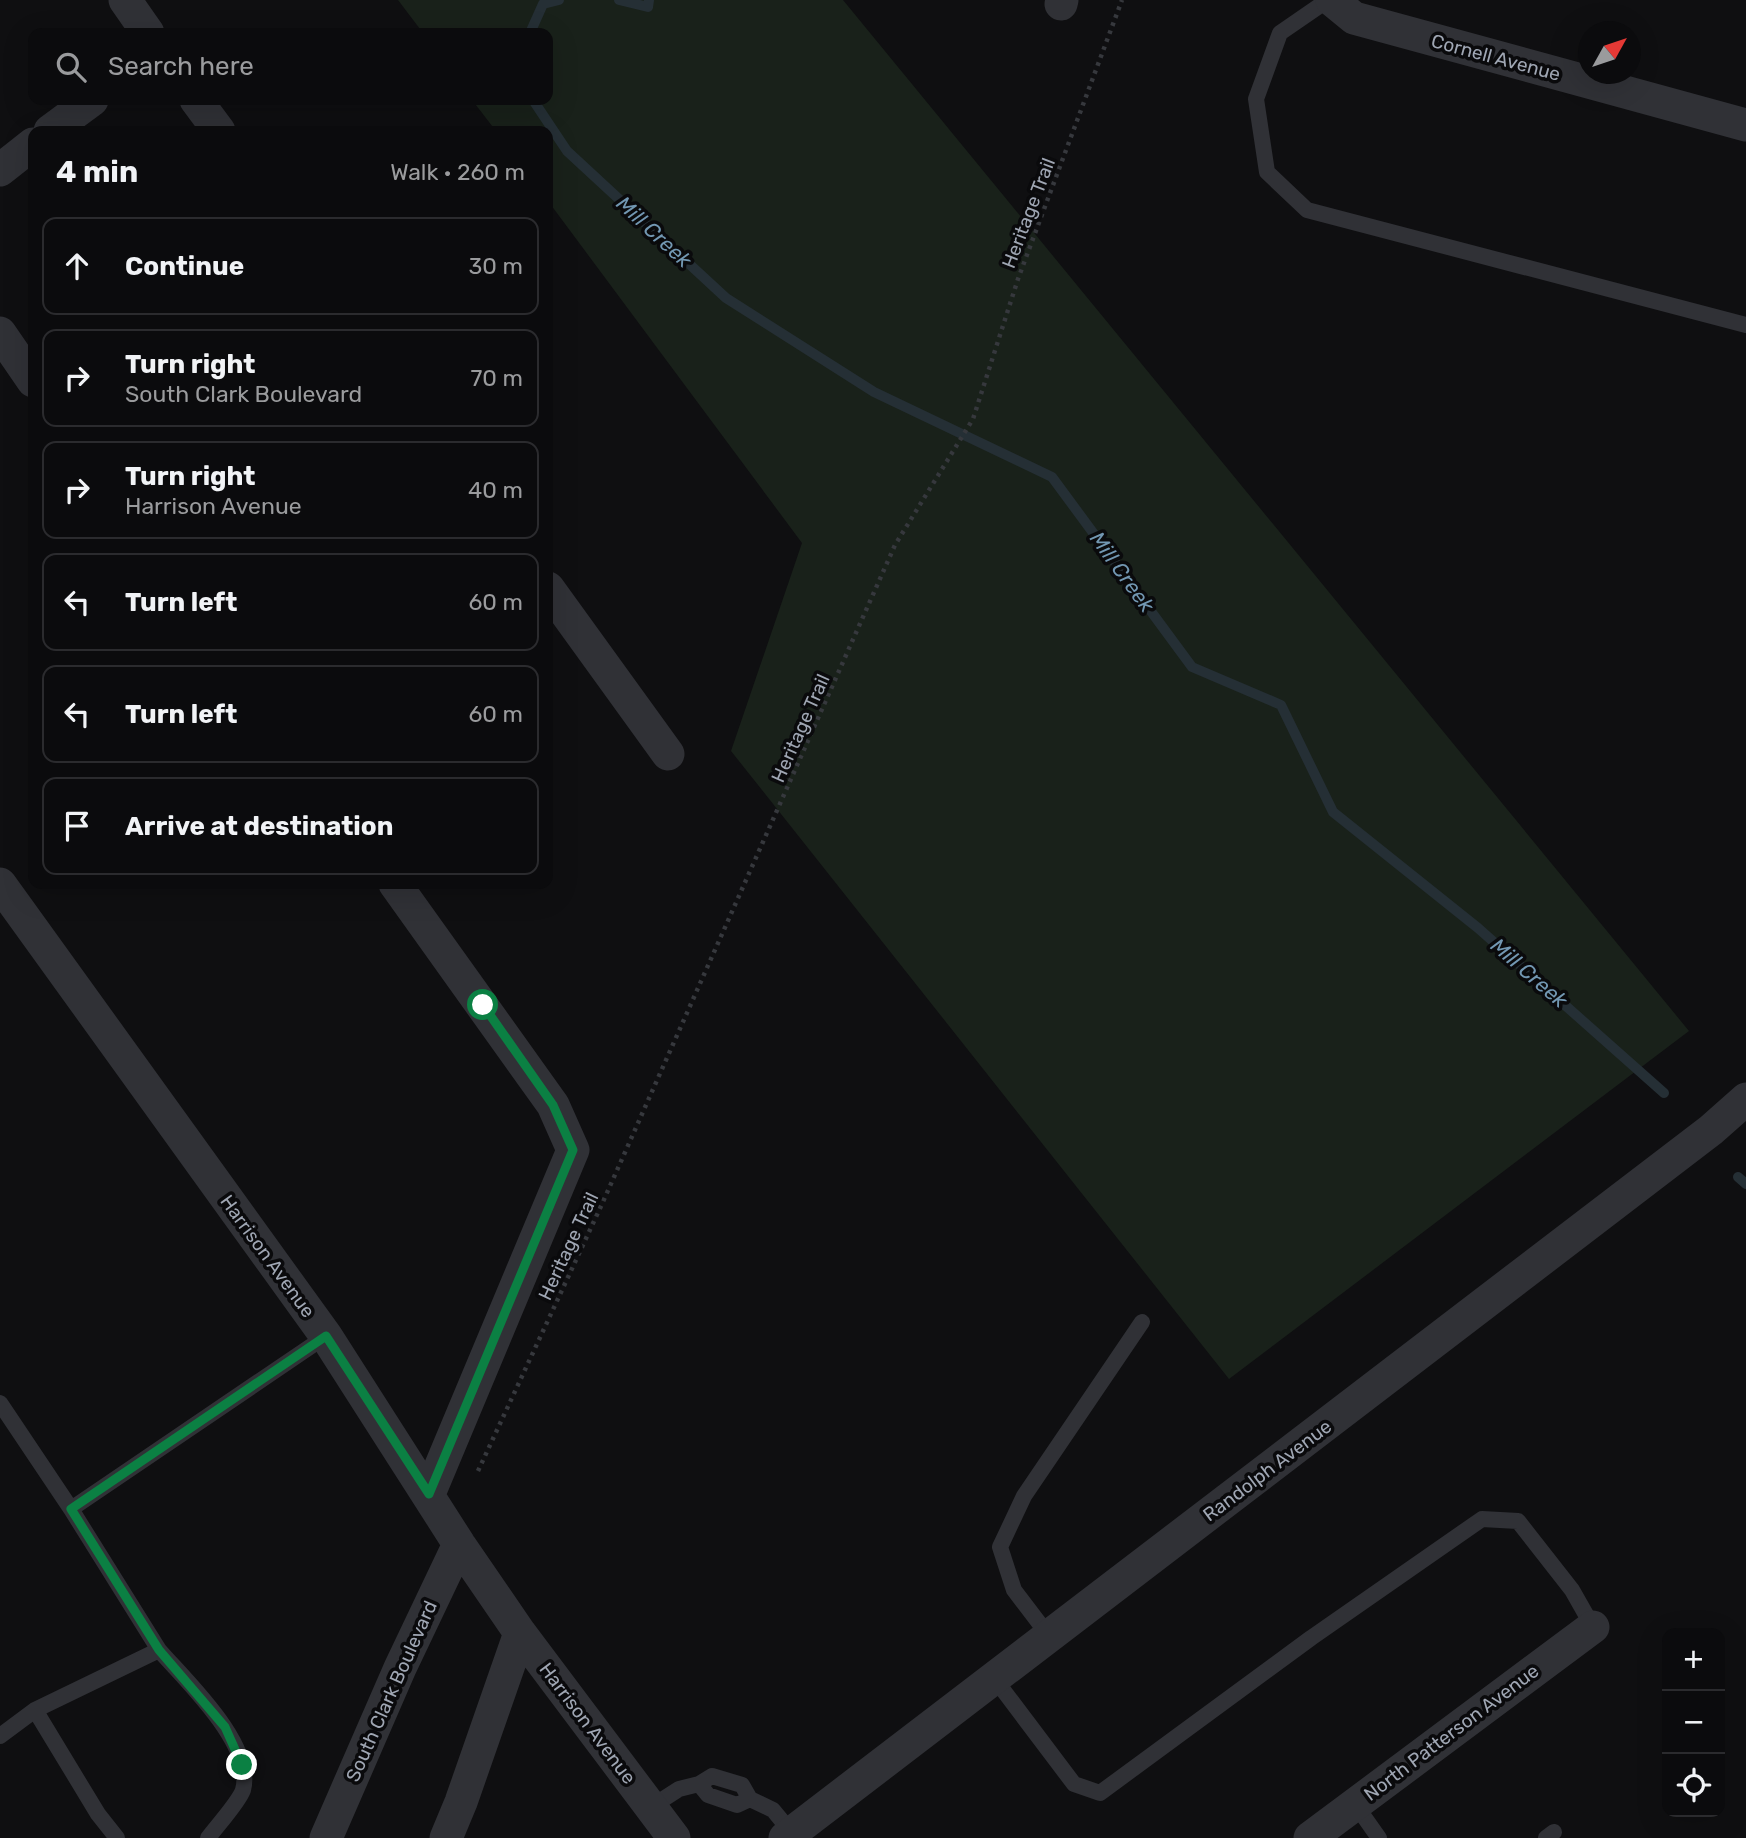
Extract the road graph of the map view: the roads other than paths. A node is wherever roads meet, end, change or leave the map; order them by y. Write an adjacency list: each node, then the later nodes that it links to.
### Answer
1 (125, 0): 3 (street)
2 (1330, 0): 6 (street, Cornell Avenue); 11 (lane)
3 (145, 28)
4 (85, 105): 7 (street)
5 (200, 105): 8 (street)
6 (1746, 125)
7 (57, 126)
8 (215, 126)
9 (28, 148): 10 (street)
10 (0, 170)
11 (1746, 325)
12 (0, 333): 13 (street)
13 (28, 374)
14 (553, 594): 15 (street)
15 (668, 754)
16 (1, 886): 20 (street, Harrison Avenue)
17 (400, 889): 22 (street)
18 (1746, 1099): 27 (street, Randolph Avenue)
19 (1142, 1322): 27 (lane)
20 (326, 1336): 22 (street, Harrison Avenue); 23 (lane)
21 (0, 1402): 23 (lane)
22 (429, 1494): 24 (street, Harrison Avenue)
23 (71, 1509): 28 (lane)
24 (459, 1544): 26 (street, Harrison Avenue); 37 (street, South Clark Boulevard)
25 (1593, 1627): 29 (lane); 32 (street, North Patterson Avenue)
26 (520, 1633): 33 (street, Harrison Avenue); 38 (street)
27 (1049, 1636): 29 (street, Randolph Avenue)
28 (159, 1650): 30 (lane); 36 (lane)
29 (994, 1678): 34 (street, Randolph Avenue)
30 (35, 1710): 31 (lane); 35 (lane)
31 (0, 1736)
32 (1355, 1804): 40 (street, North Patterson Avenue); 41 (lane)
33 (651, 1807): 34 (lane); 39 (street, Harrison Avenue)
34 (789, 1835)
35 (117, 1838)
36 (208, 1838)
37 (326, 1838)
38 (446, 1838)
39 (674, 1838)
40 (1310, 1838)
41 (1379, 1838)

